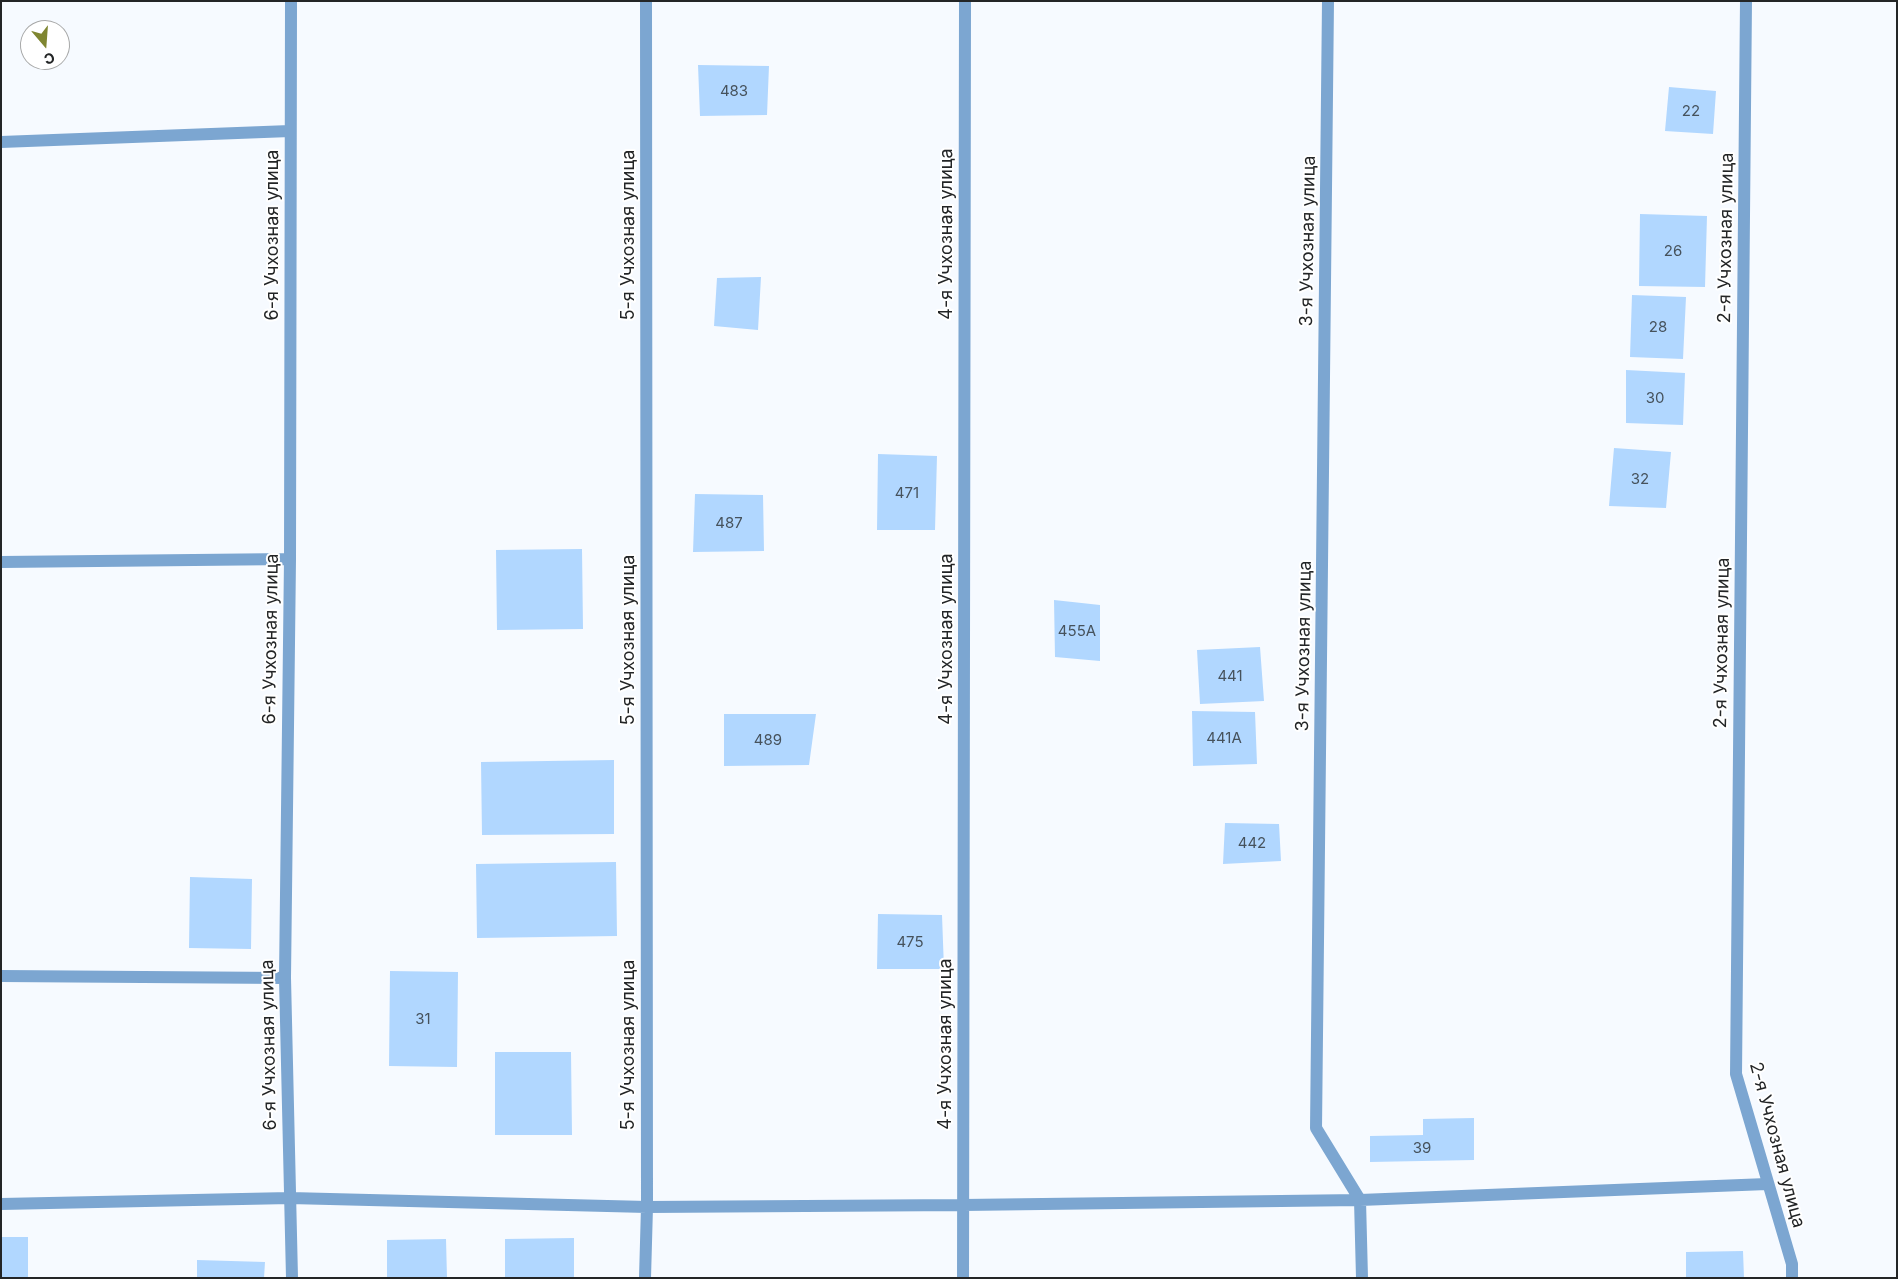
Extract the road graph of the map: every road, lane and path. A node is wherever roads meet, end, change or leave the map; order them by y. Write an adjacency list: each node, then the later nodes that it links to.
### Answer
1 (291, 1): 6 (street, 6-я Учхозная улица)
2 (646, 1): 17 (street, 5-я Учхозная улица)
3 (965, 1): 16 (street, 4-я Учхозная улица)
4 (1328, 1): 14 (street, 3-я Учхозная улица)
5 (1746, 1): 12 (street, 2-я Учхозная улица)
6 (290, 131): 7 (street); 8 (street, 6-я Учхозная улица)
7 (1, 142)
8 (290, 559): 9 (street); 11 (street, 6-я Учхозная улица)
9 (1, 562)
10 (1, 976): 11 (street)
11 (285, 978): 13 (street, 6-я Учхозная улица)
12 (1767, 1184): 14 (street); 22 (street, 2-я Учхозная улица)
13 (290, 1198): 15 (street); 17 (street); 18 (street, 6-я Учхозная улица)
14 (1360, 1200): 16 (street); 21 (street, 3-я Учхозная улица)
15 (1, 1204)
16 (963, 1205): 17 (street); 20 (street, 4-я Учхозная улица)
17 (647, 1207): 19 (street, 5-я Учхозная улица)
18 (292, 1278)
19 (645, 1278)
20 (963, 1278)
21 (1362, 1278)
22 (1792, 1278)

